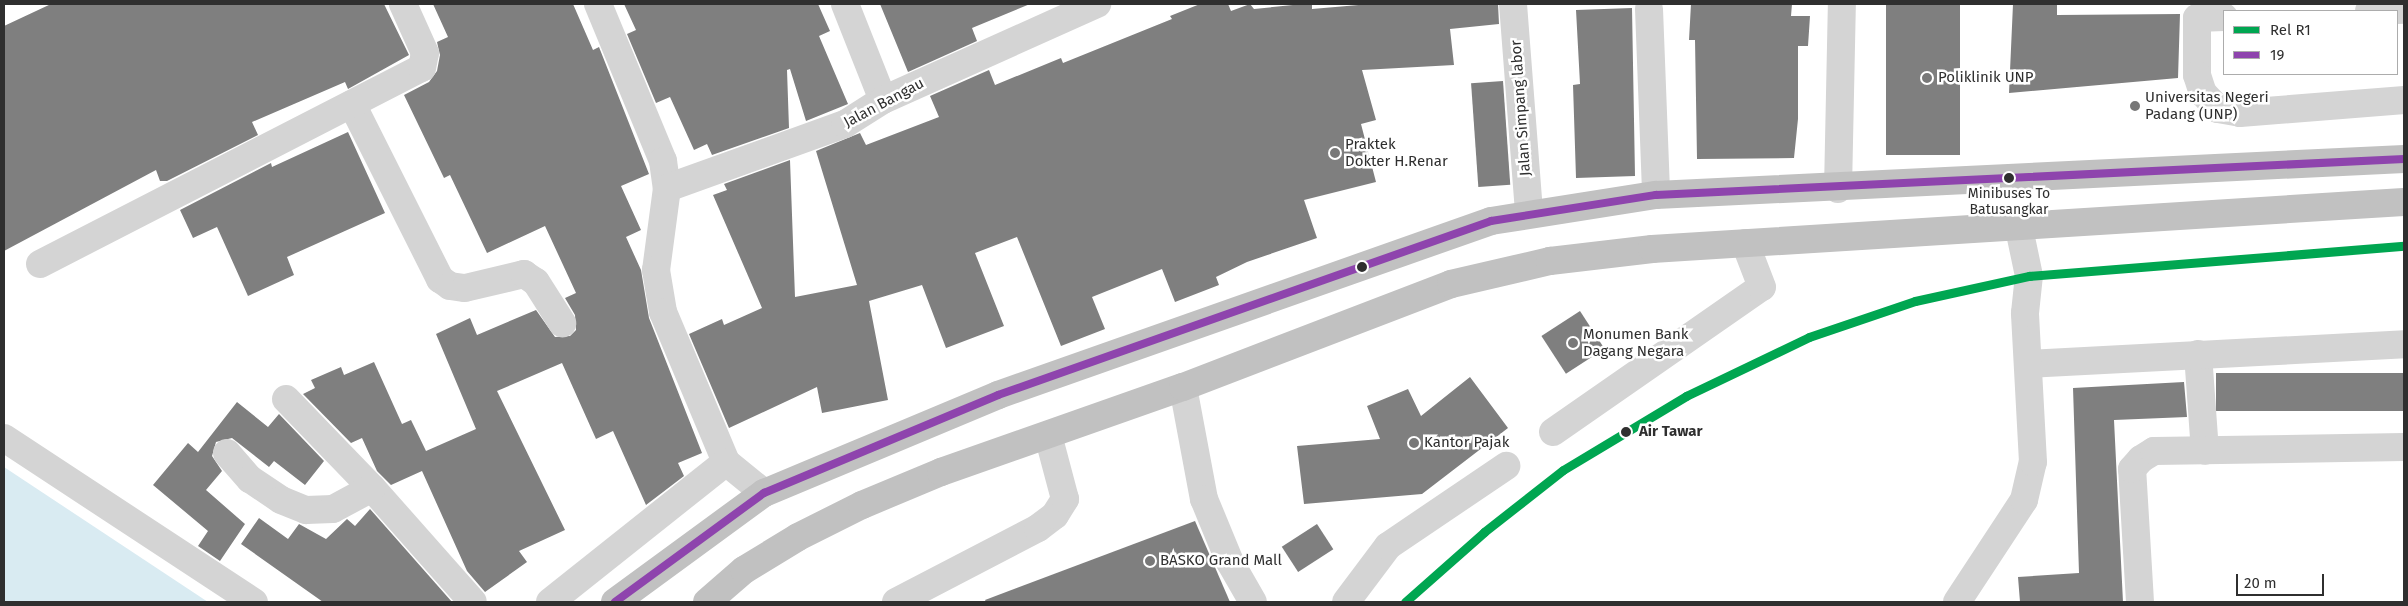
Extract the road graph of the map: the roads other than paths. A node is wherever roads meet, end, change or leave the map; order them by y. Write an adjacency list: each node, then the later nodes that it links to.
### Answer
1 (403, 4): 11 (street)
2 (598, 4): 14 (street)
3 (844, 4): 9 (street)
4 (1095, 4): 9 (street, Jalan Bangau)
5 (1513, 4): 19 (street, Jalan Simpang labor)
6 (1842, 4): 15 (street)
7 (1649, 9): 16 (street)
8 (2223, 17): 10 (street)
9 (883, 100): 14 (street, Jalan Bangau)
10 (2404, 100)
11 (352, 104): 22 (street); 23 (street)
12 (2404, 159): 13 (highway)
13 (2367, 162): 15 (highway); 18 (highway)
14 (667, 188): 35 (street)
15 (1838, 189): 16 (highway)
16 (1656, 195): 19 (highway)
17 (2404, 202): 18 (highway)
18 (2369, 204): 20 (highway)
19 (1529, 212): 38 (highway)
20 (2019, 228): 21 (highway); 26 (street)
21 (1745, 244): 27 (highway); 29 (street)
22 (40, 264)
23 (562, 323)
24 (2404, 344): 25 (street)
25 (2198, 354): 26 (street); 33 (street)
26 (2028, 364): 47 (street)
27 (1184, 388): 30 (highway); 45 (street)
28 (286, 399): 37 (street)
29 (1553, 432)
30 (1048, 435): 43 (highway); 44 (street)
31 (4, 438): 39 (street)
32 (2404, 447): 33 (street)
33 (2204, 451): 48 (street)
34 (227, 453): 37 (street)
35 (726, 462): 38 (street); 41 (street)
36 (1506, 466): 46 (street)
37 (372, 488): 40 (street)
38 (764, 493): 42 (highway)
39 (254, 602)
40 (474, 602)
41 (550, 602)
42 (615, 602)
43 (707, 602)
44 (896, 602)
45 (1253, 602)
46 (1346, 602)
47 (1957, 602)
48 (2140, 602)

